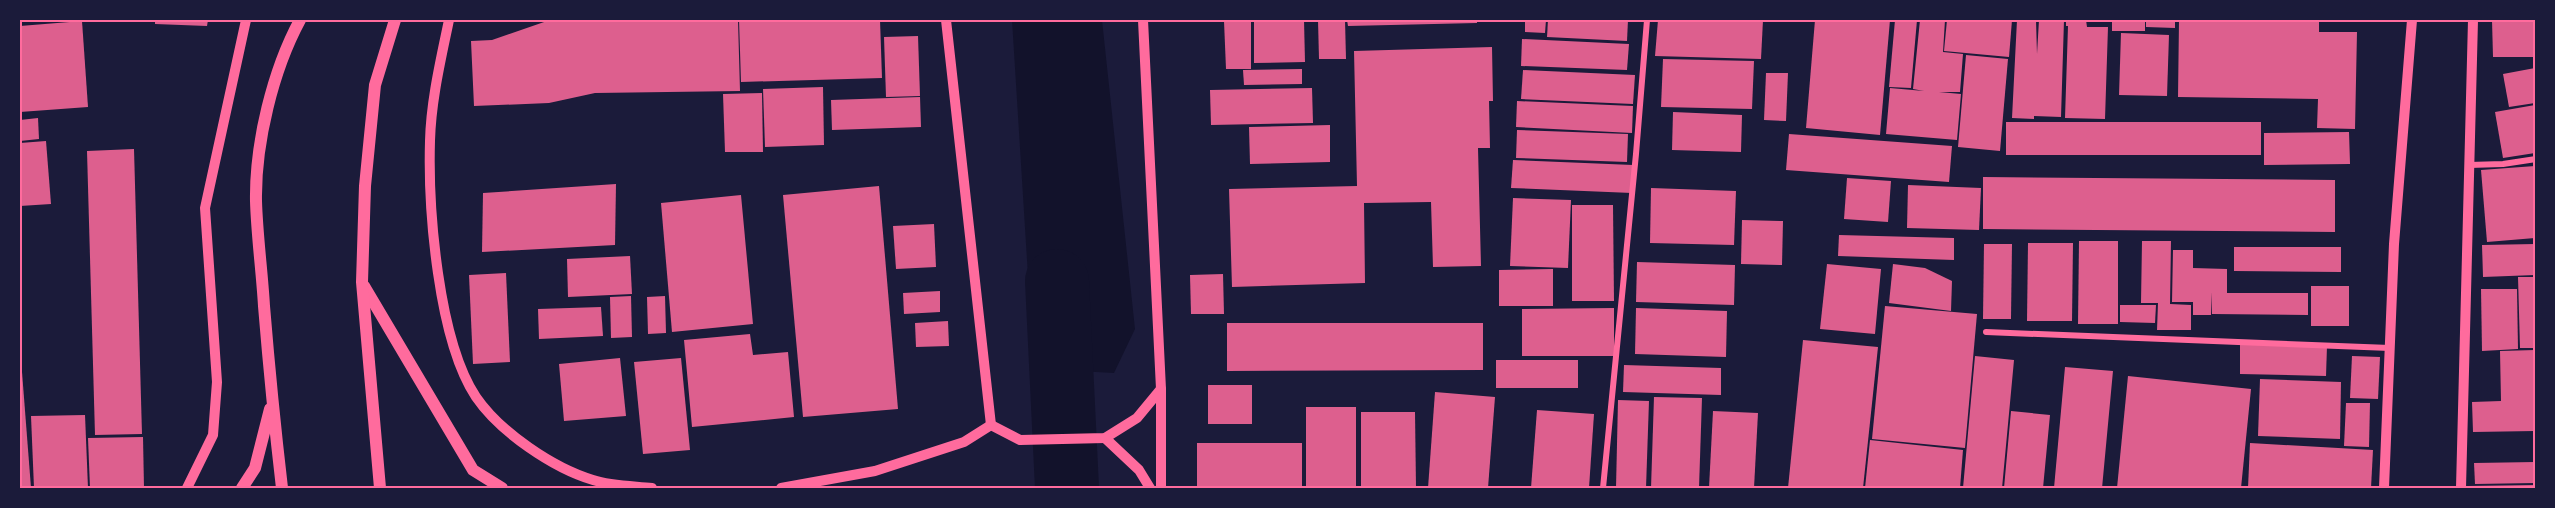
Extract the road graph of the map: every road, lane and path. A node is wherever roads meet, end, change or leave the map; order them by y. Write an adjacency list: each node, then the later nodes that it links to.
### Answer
1 (246, 20): 19 (street)
2 (300, 20): 16 (main road)
3 (395, 20): 12 (main road)
4 (449, 20): 24 (street)
5 (946, 20): 17 (street)
6 (1143, 20): 15 (street)
7 (1647, 20): 28 (street)
8 (2412, 20): 14 (street)
9 (2473, 20): 11 (street)
10 (2535, 159): 11 (street)
11 (2469, 165): 30 (street)
12 (362, 282): 22 (main road); 23 (main road)
13 (1986, 332): 14 (street)
14 (2390, 348): 29 (street)
15 (1161, 389): 18 (street); 27 (street)
16 (272, 402): 20 (main road); 21 (main road)
17 (991, 425): 18 (street); 25 (street)
18 (1100, 439): 26 (street)
19 (187, 489)
20 (242, 489)
21 (282, 489)
22 (380, 489)
23 (502, 489)
24 (652, 489)
25 (781, 489)
26 (1150, 489)
27 (1161, 489)
28 (1602, 489)
29 (2384, 489)
30 (2461, 489)

